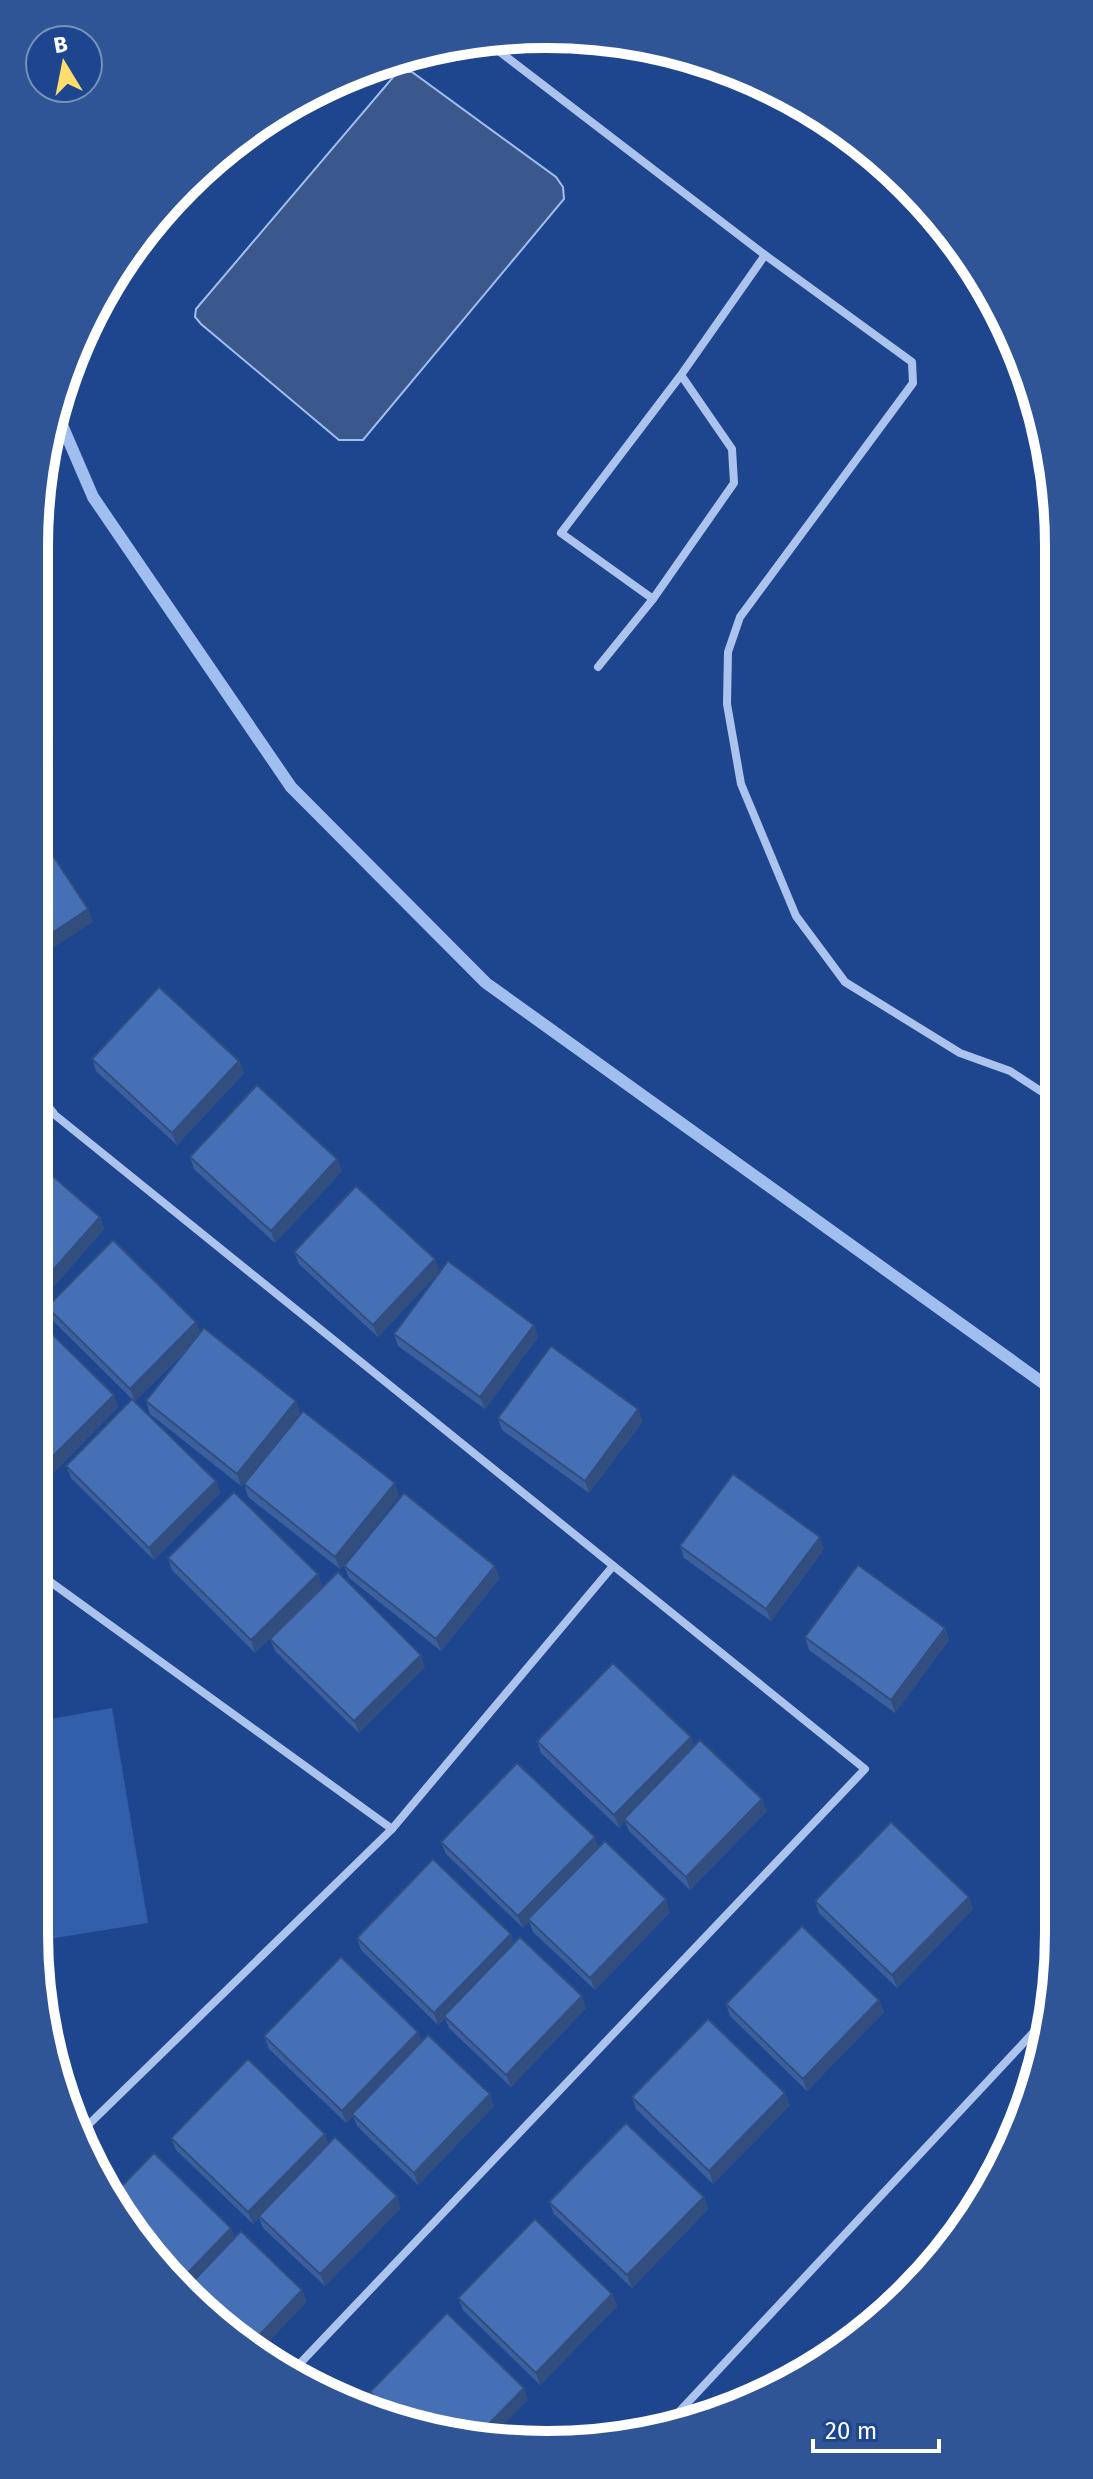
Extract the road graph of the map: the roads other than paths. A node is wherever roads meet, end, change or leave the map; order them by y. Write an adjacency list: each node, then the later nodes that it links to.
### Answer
1 (498, 50): 2 (street)
2 (765, 255): 3 (street); 6 (street)
3 (681, 375): 4 (street); 4 (street)
4 (653, 599): 5 (street)
5 (598, 667)
6 (1045, 1094)
7 (48, 1106): 8 (street)
8 (613, 1566): 10 (street); 13 (street)
9 (48, 1580): 10 (street)
10 (392, 1829): 12 (street)
11 (1035, 2031): 14 (street)
12 (87, 2126)
13 (299, 2365)
14 (677, 2414)

